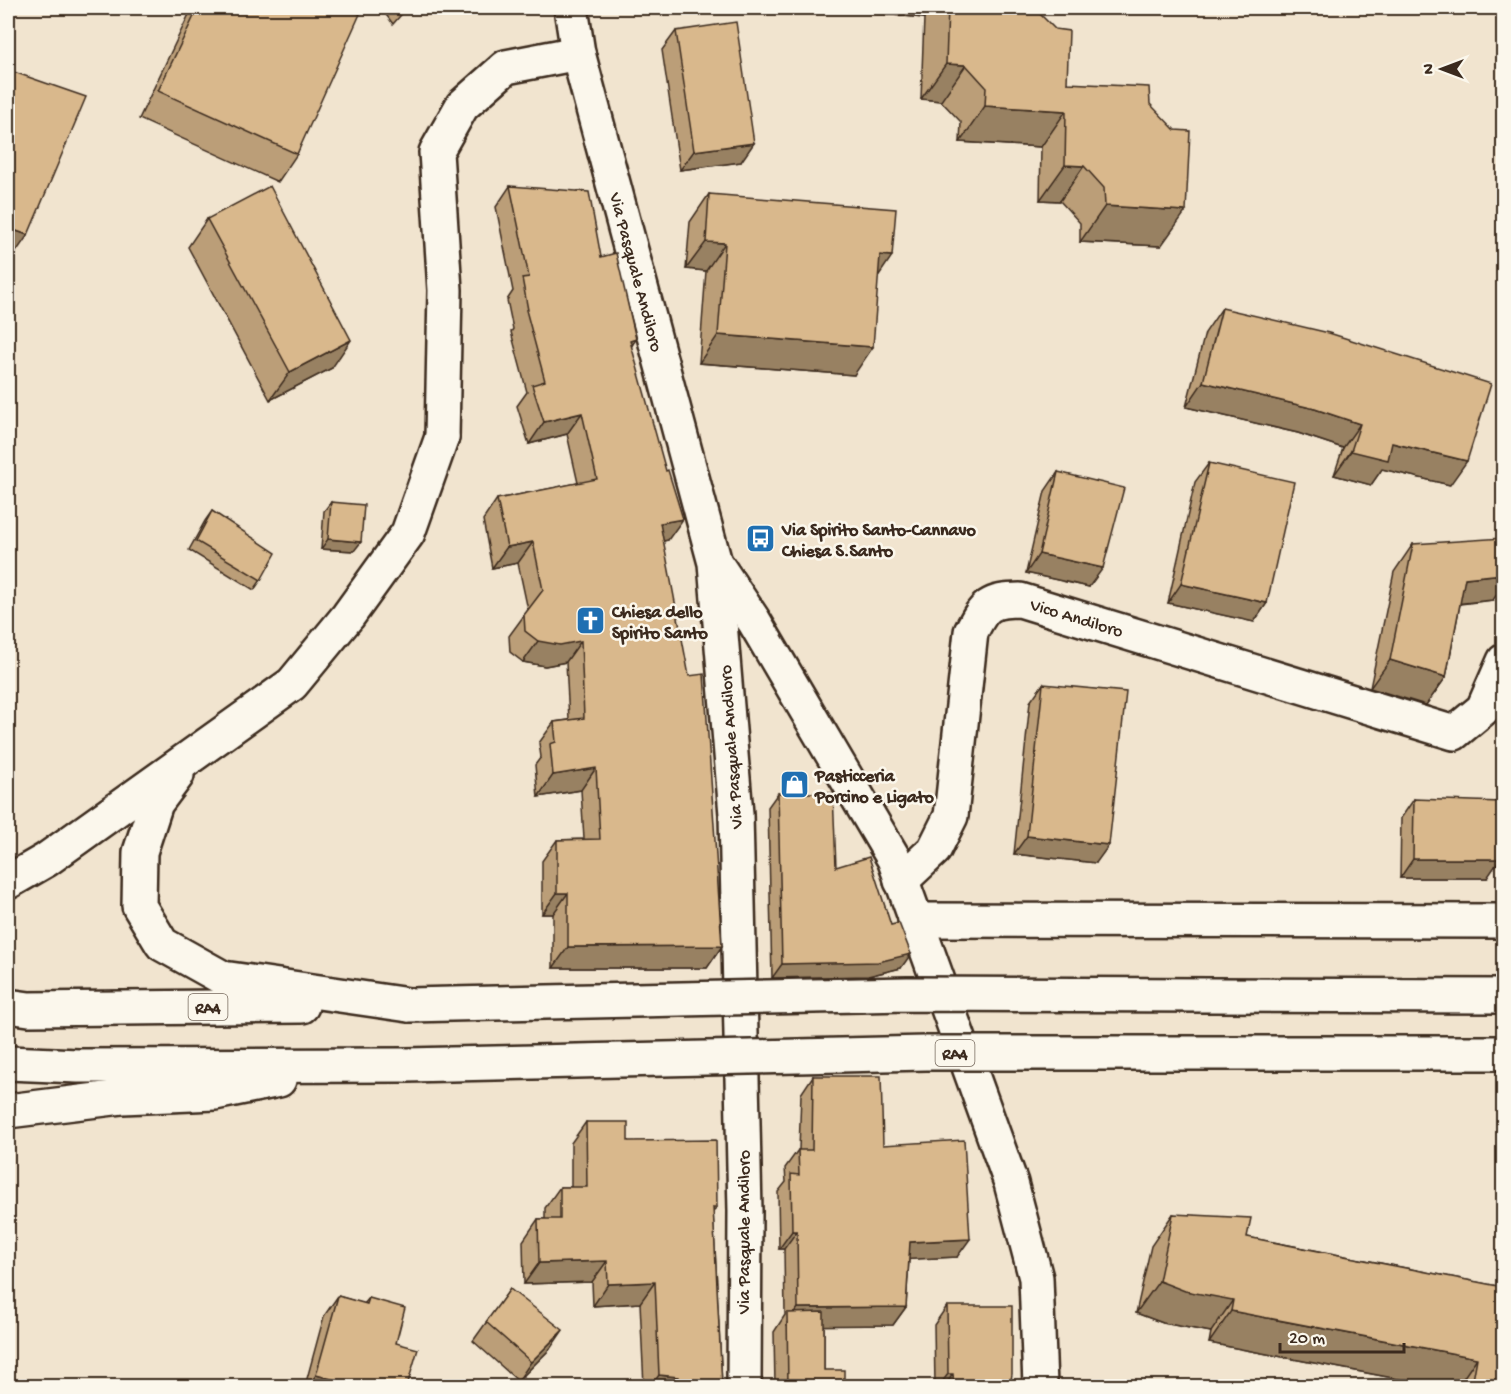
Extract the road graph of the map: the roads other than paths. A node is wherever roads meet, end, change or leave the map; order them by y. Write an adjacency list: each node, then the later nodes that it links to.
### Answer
1 (572, 8): 2 (main road, Via Pasquale Andiloro)
2 (578, 53): 3 (main road, Via Pasquale Andiloro); 5 (main road)
3 (716, 563): 6 (main road); 17 (main road, Via Pasquale Andiloro)
4 (1503, 661): 6 (main road, Vico Andiloro)
5 (188, 759): 7 (main road); 11 (main road)
6 (902, 881): 8 (main road)
7 (8, 882)
8 (915, 920): 9 (main road); 18 (main road)
9 (1503, 921)
10 (1503, 996): 11 (main road, RA4, bridge)
11 (409, 1005): 12 (main road, RA4)
12 (8, 1006)
13 (1503, 1053): 15 (main road, RA4, bridge)
14 (8, 1063): 15 (main road, RA4)
15 (352, 1066): 16 (main road)
16 (8, 1111)
17 (744, 1386)
18 (1040, 1386)

